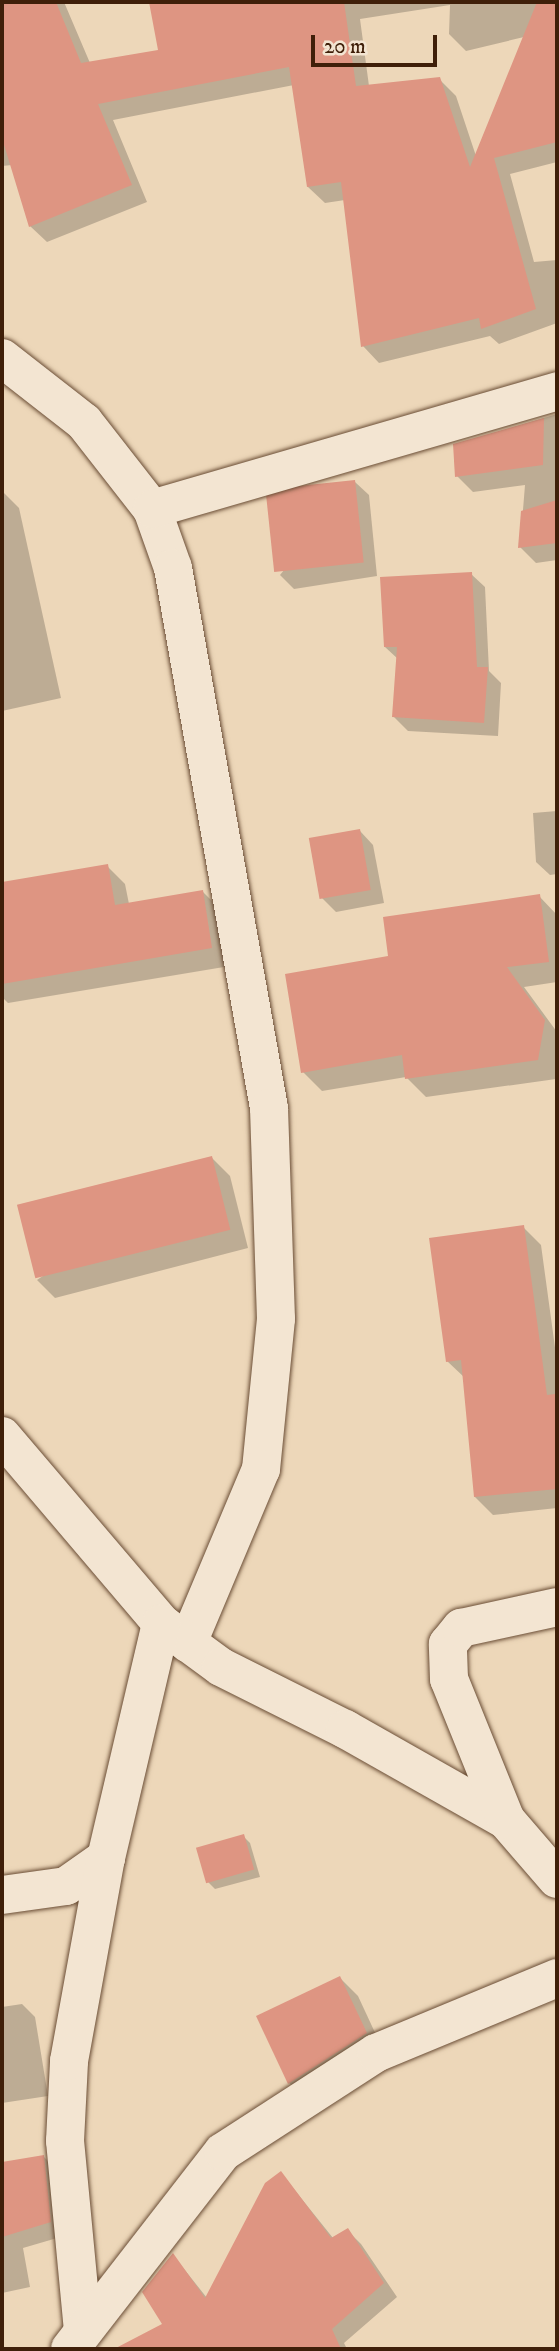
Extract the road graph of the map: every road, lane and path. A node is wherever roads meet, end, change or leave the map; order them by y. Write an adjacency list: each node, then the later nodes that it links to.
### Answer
1 (2, 358): 3 (street)
2 (557, 391): 3 (street)
3 (152, 509): 6 (street)
4 (2, 1436): 6 (street)
5 (557, 1607): 7 (street)
6 (174, 1633): 7 (street); 8 (street)
7 (506, 1820): 9 (street)
8 (106, 1858): 10 (street); 12 (street)
9 (557, 1879)
10 (2, 1895)
11 (557, 1978): 12 (street)
12 (76, 2340)

